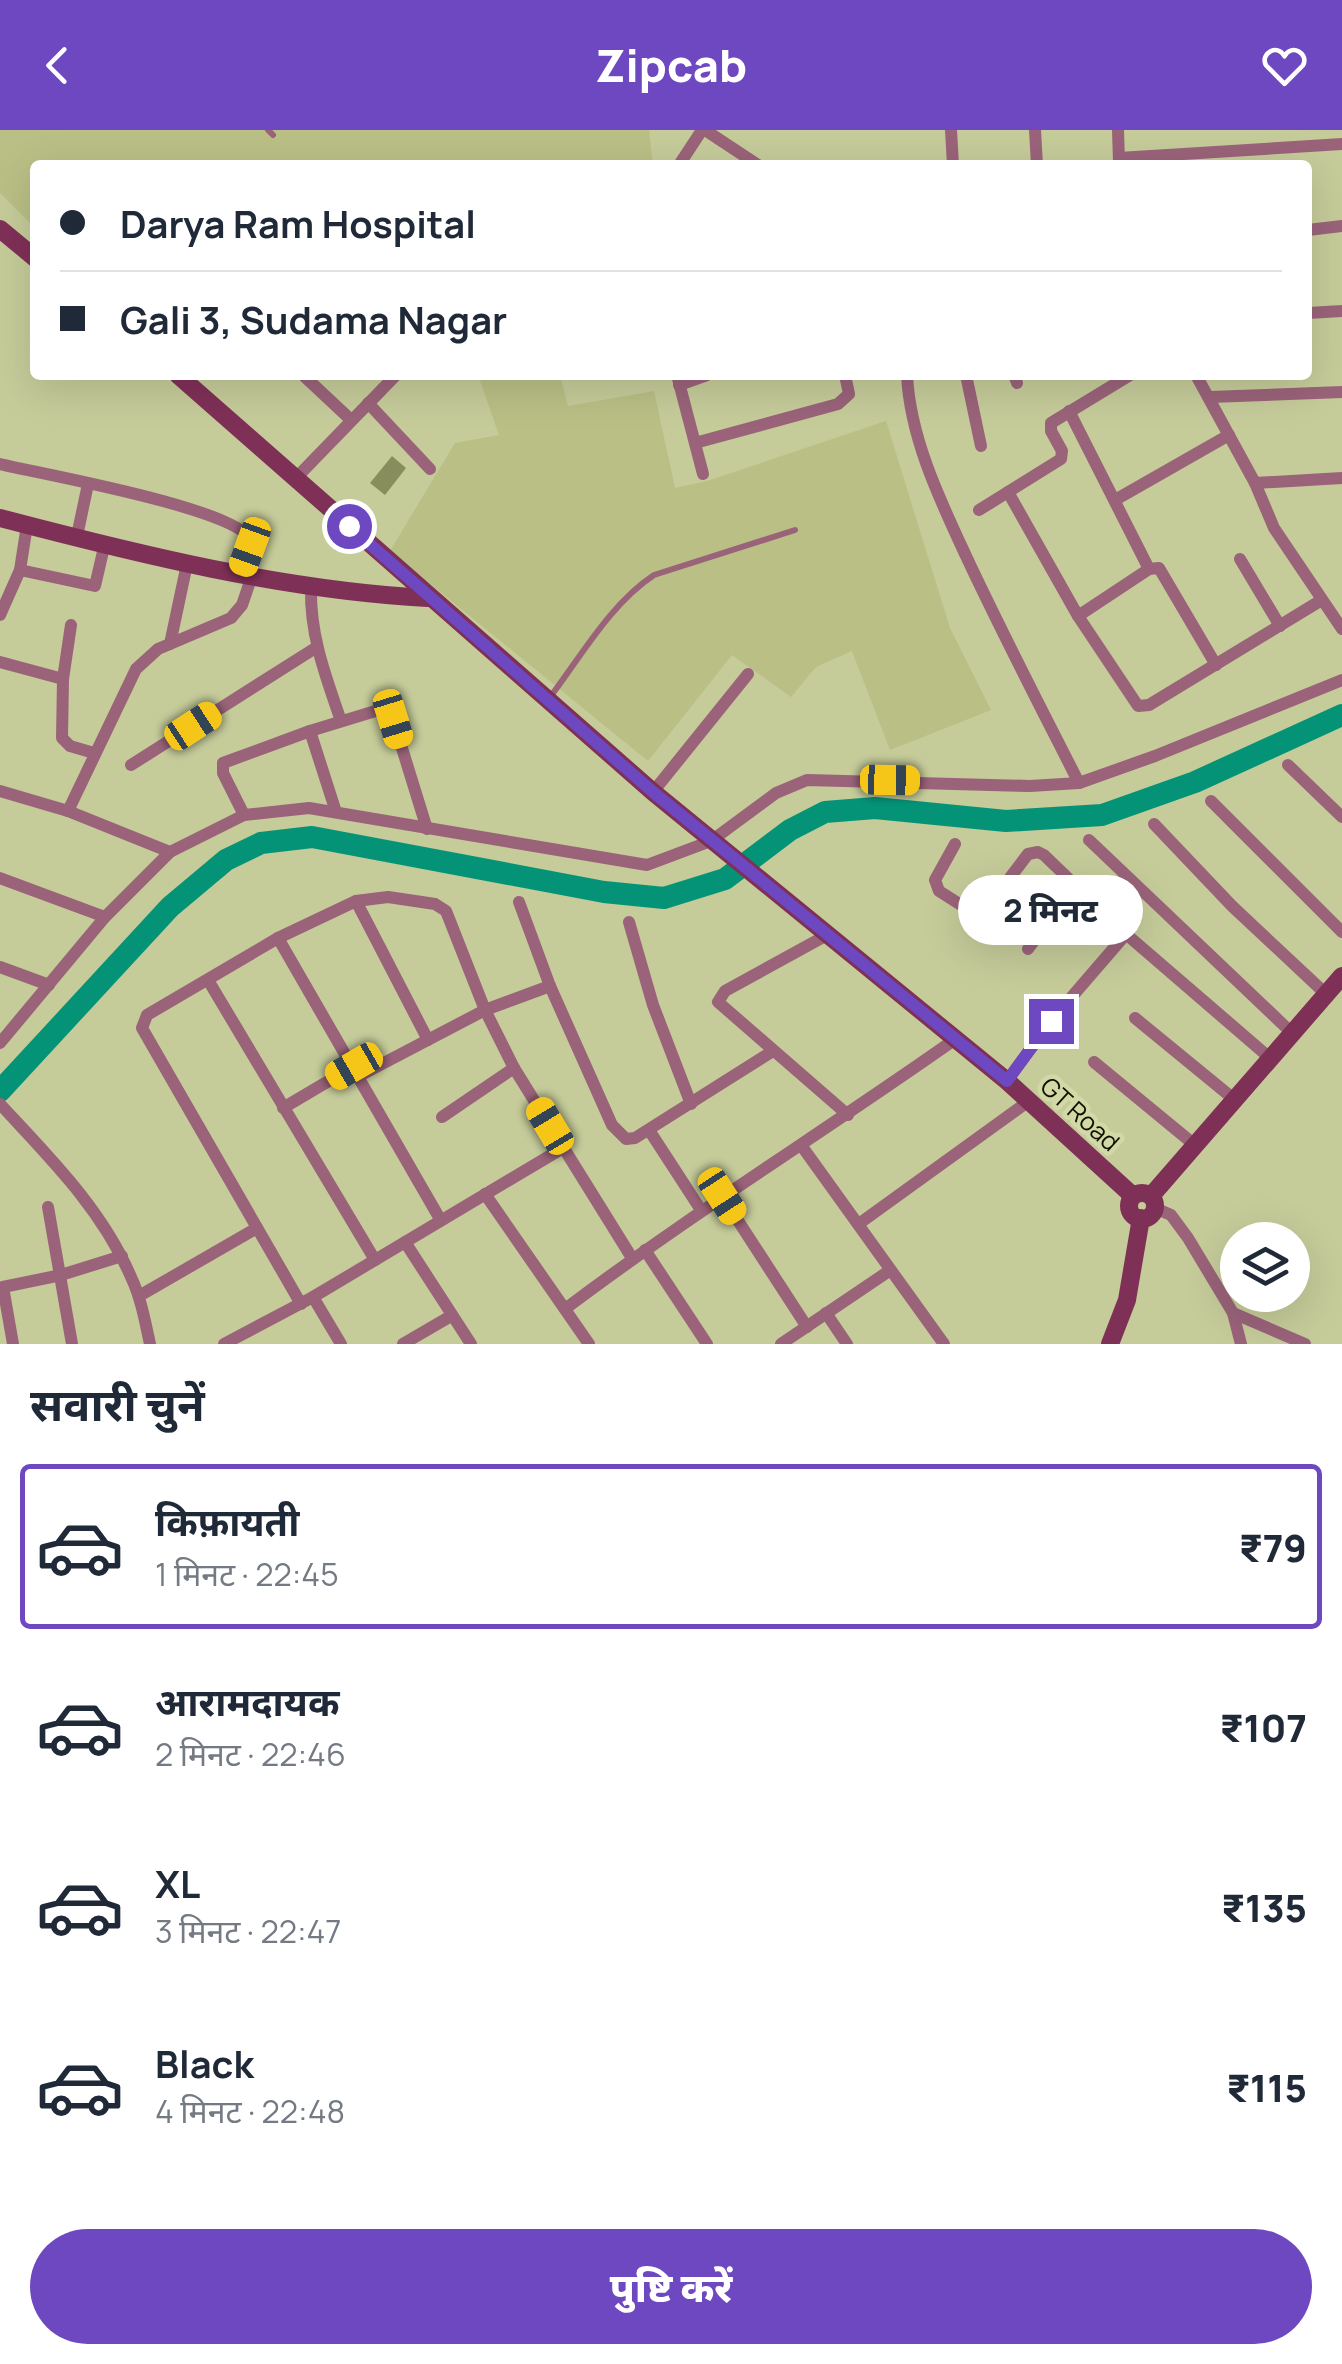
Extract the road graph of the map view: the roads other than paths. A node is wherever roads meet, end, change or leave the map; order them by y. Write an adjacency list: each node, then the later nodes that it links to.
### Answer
1 (703, 130): 7 (street); 8 (street)
2 (951, 130): 9 (street)
3 (1034, 130): 10 (street)
4 (1118, 130): 11 (street)
5 (1342, 144): 6 (street)
6 (1204, 159): 12 (street)
7 (682, 160)
8 (750, 160)
9 (953, 160)
10 (1036, 160)
11 (1119, 160)
12 (1176, 160)
13 (1342, 226): 14 (street)
14 (1312, 230)
15 (3, 237): 16 (main road)
16 (30, 255)
17 (1342, 311): 18 (street)
18 (1312, 313)
19 (192, 380): 39 (main road, GT Road)
20 (309, 380): 32 (street)
21 (387, 380): 30 (street)
22 (678, 380): 34 (street)
23 (846, 380): 34 (street)
24 (907, 380): 78 (street)
25 (967, 380): 35 (street)
26 (1122, 380): 31 (street)
27 (1199, 380): 29 (street)
28 (1342, 392): 29 (street)
29 (1210, 397): 33 (street)
30 (368, 403): 32 (street); 37 (street)
31 (1069, 411): 43 (street); 44 (street)
32 (350, 419): 39 (street)
33 (1229, 435): 41 (street); 44 (street)
34 (695, 443): 38 (street)
35 (981, 446)
36 (0, 464): 42 (street)
37 (430, 470)
38 (703, 474)
39 (296, 478): 57 (main road, GT Road)
40 (1342, 478): 41 (street)
41 (1255, 483): 59 (street)
42 (88, 484): 49 (street); 55 (street)
43 (1008, 492): 45 (street); 61 (street)
44 (1115, 500): 53 (street)
45 (979, 510)
46 (0, 518): 47 (main road)
47 (27, 525): 49 (main road); 54 (street)
48 (795, 530): 72 (lane)
49 (77, 536): 50 (main road)
50 (105, 543): 52 (main road); 54 (street)
51 (1240, 559): 63 (street)
52 (187, 564): 55 (main road); 65 (street)
53 (1149, 569): 61 (street); 68 (street)
54 (20, 570): 60 (street)
55 (246, 575): 56 (main road); 65 (street)
56 (311, 589): 57 (main road); 66 (street)
57 (428, 598): 72 (main road, GT Road)
58 (1342, 603): 59 (street)
59 (1325, 606): 63 (street); 64 (street)
60 (0, 615)
61 (1078, 616): 68 (street)
62 (71, 626): 70 (street)
63 (1280, 626): 68 (street)
64 (1342, 629)
65 (170, 644): 75 (street)
66 (317, 647): 73 (street); 76 (street)
67 (0, 662): 70 (street)
68 (1216, 665)
69 (748, 674): 80 (street)
70 (63, 679): 75 (street)
71 (1342, 680): 78 (street)
72 (548, 701): 80 (main road, GT Road)
73 (341, 721): 74 (street); 87 (street)
74 (310, 731): 83 (street); 84 (street)
75 (94, 753): 82 (street)
76 (131, 766)
77 (1288, 766): 85 (street)
78 (1080, 783): 89 (street)
79 (0, 791): 82 (street)
80 (653, 792): 89 (main road, GT Road)
81 (1210, 801): 98 (street)
82 (68, 811): 91 (street)
83 (336, 812): 84 (street); 87 (street)
84 (244, 814): 91 (street)
85 (1342, 817)
86 (1154, 824): 105 (street)
87 (427, 829): 89 (street)
88 (1088, 840): 110 (street)
89 (717, 844): 100 (main road, GT Road)
90 (955, 844): 93 (street)
91 (170, 852): 96 (street)
92 (0, 878): 96 (street)
93 (1075, 885): 99 (street); 102 (street)
94 (356, 901): 101 (street); 108 (street); 111 (street)
95 (520, 902): 107 (street)
96 (105, 918): 106 (street)
97 (629, 922): 122 (street)
98 (1342, 932)
99 (1126, 934): 115 (street); 119 (street)
100 (827, 935): 112 (main road, GT Road); 114 (street)
101 (278, 938): 104 (street); 118 (street)
102 (1028, 949)
103 (0, 967): 106 (street)
104 (208, 980): 124 (street); 138 (street)
105 (1337, 984): 110 (main road)
106 (48, 985): 113 (street)
107 (550, 986): 108 (street); 127 (street)
108 (485, 1010): 111 (street); 117 (street)
109 (1134, 1018): 120 (street)
110 (1293, 1034): 115 (main road)
111 (428, 1040): 118 (street)
112 (954, 1040): 119 (main road, GT Road); 125 (street)
113 (0, 1043)
114 (773, 1051): 122 (street); 125 (street)
115 (1271, 1058): 120 (main road)
116 (1094, 1062): 129 (street)
117 (514, 1068): 126 (street); 130 (street)
118 (356, 1072): 124 (street); 136 (street)
119 (1007, 1081): 121 (main road, GT Road)
120 (1235, 1100): 129 (main road)
121 (1030, 1101): 133 (main road, GT Road); 137 (street)
122 (691, 1104): 127 (street)
123 (1, 1105): 141 (street)
124 (283, 1108): 143 (street)
125 (848, 1115): 128 (street)
126 (442, 1117)
127 (650, 1130): 135 (street)
128 (802, 1145): 132 (street); 137 (street)
129 (1196, 1146): 133 (main road)
130 (563, 1148): 131 (street); 142 (street)
131 (486, 1194): 136 (street); 148 (street)
132 (722, 1196): 135 (street); 152 (street)
133 (1145, 1205): 150 (street); 165 (main road)
134 (48, 1207): 145 (street)
135 (701, 1210): 140 (street)
136 (440, 1220): 139 (street)
137 (860, 1223): 144 (street)
138 (257, 1228): 146 (street); 147 (street)
139 (404, 1242): 143 (street); 151 (street)
140 (644, 1250): 142 (street); 161 (street)
141 (122, 1256): 145 (street); 146 (street)
142 (632, 1258): 148 (street)
143 (374, 1260): 147 (street)
144 (889, 1271): 149 (street); 164 (street)
145 (61, 1275): 153 (street); 154 (street)
146 (139, 1296): 155 (street)
147 (307, 1300): 156 (street); 157 (street)
148 (565, 1309): 160 (street)
149 (826, 1313): 152 (street); 163 (street)
150 (1233, 1313): 166 (street); 167 (street)
151 (451, 1316): 158 (street); 159 (street)
152 (806, 1326): 162 (street)
153 (13, 1344)
154 (72, 1344)
155 (150, 1344)
156 (224, 1344)
157 (341, 1344)
158 (403, 1344)
159 (471, 1344)
160 (588, 1344)
161 (706, 1344)
162 (781, 1344)
163 (846, 1344)
164 (944, 1344)
165 (1110, 1344)
166 (1241, 1344)
167 (1305, 1344)

